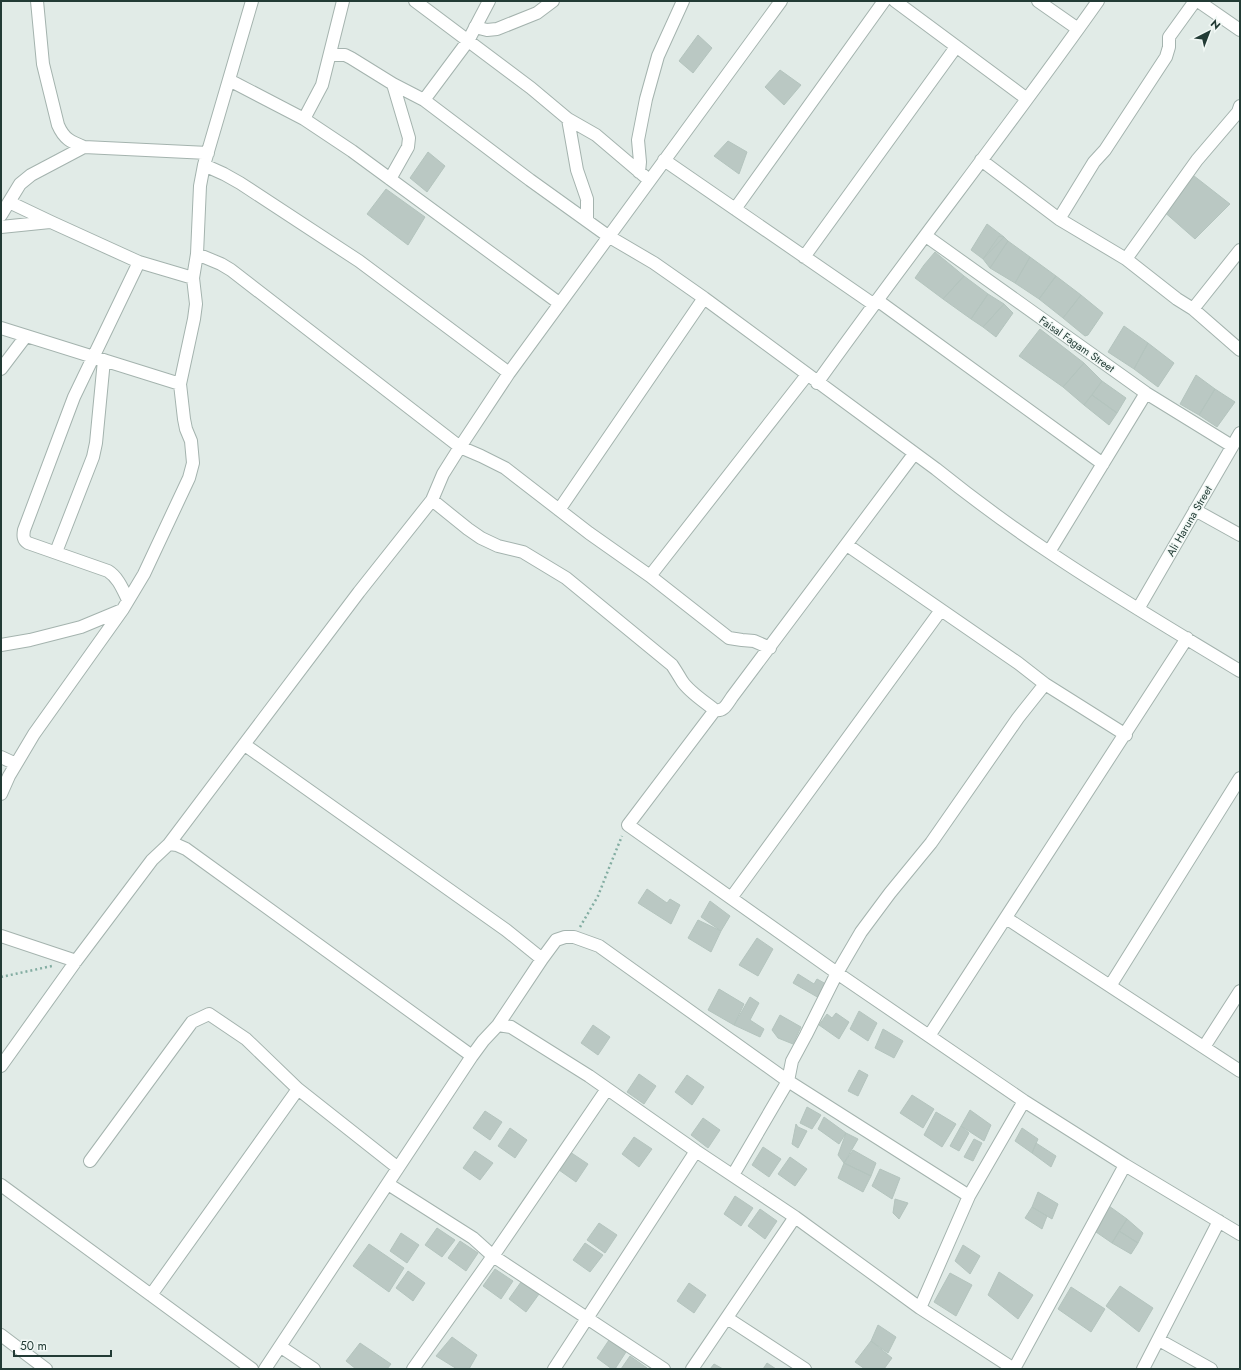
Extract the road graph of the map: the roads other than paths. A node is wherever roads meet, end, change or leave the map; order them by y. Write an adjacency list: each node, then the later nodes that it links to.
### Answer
1 (37, 1): 28 (street)
2 (252, 1): 21 (street)
3 (344, 1): 20 (street)
4 (415, 1): 18 (street)
5 (489, 1): 15 (street)
6 (553, 1): 15 (street)
7 (683, 1): 33 (street)
8 (781, 1): 30 (street)
9 (884, 1): 37 (street)
10 (895, 1): 19 (street)
11 (1038, 1): 16 (street)
12 (1098, 1): 16 (street)
13 (1195, 1): 39 (street)
14 (1198, 1): 17 (street)
15 (475, 27): 18 (street)
16 (1078, 29): 23 (street)
17 (1240, 30)
18 (468, 41): 24 (street); 27 (street)
19 (956, 47): 23 (street); 47 (street)
20 (330, 55): 22 (street); 26 (street)
21 (229, 80): 26 (street); 29 (street)
22 (393, 84): 24 (street); 34 (street)
23 (1027, 99): 31 (street)
24 (424, 100): 40 (street)
25 (1240, 106): 48 (street)
26 (304, 119): 34 (street)
27 (568, 119): 33 (street); 40 (street)
28 (84, 147): 29 (street); 36 (street)
29 (208, 153): 32 (street)
30 (664, 160): 35 (street); 37 (street)
31 (982, 160): 39 (street); 44 (street)
32 (204, 165): 46 (street); 60 (street)
33 (639, 172): 35 (street)
34 (390, 178): 53 (street)
35 (649, 180): 43 (street)
36 (9, 202): 38 (street); 41 (street)
37 (735, 209): 47 (street)
38 (1, 215)
39 (1059, 219): 48 (street)
40 (587, 220): 43 (street)
41 (51, 222): 42 (street); 49 (street)
42 (1, 227)
43 (608, 236): 51 (street); 53 (street)
44 (926, 236): 52 (street); 64 (street, Faisal Fagam Street)
45 (1240, 250): 54 (street)
46 (197, 254): 50 (street); 66 (street)
47 (804, 257): 52 (street)
48 (1126, 259): 54 (street)
49 (139, 262): 50 (street); 58 (street)
50 (193, 278): 63 (street)
51 (704, 298): 61 (street); 71 (street)
52 (875, 302): 62 (street); 69 (street)
53 (559, 303): 60 (street)
54 (1193, 309): 57 (street)
55 (1, 328): 56 (street)
56 (26, 336): 58 (street); 59 (street)
57 (1240, 350)
58 (99, 359): 63 (street); 75 (street); 75 (street)
59 (1, 369)
60 (508, 373): 66 (street)
61 (807, 375): 62 (street); 77 (street)
62 (817, 383): 68 (street)
63 (180, 384): 78 (street)
64 (1146, 393): 67 (street, Faisal Fagam Street); 69 (street)
65 (1240, 433): 67 (street, Ali Haruna Street)
66 (460, 446): 70 (street); 71 (street)
67 (1232, 446): 72 (street, Ali Haruna Street)
68 (914, 454): 74 (street); 76 (street)
69 (1103, 464): 76 (street)
70 (432, 500): 86 (street); 88 (street)
71 (559, 510): 77 (street)
72 (1196, 510): 73 (street); 79 (street, Ali Haruna Street)
73 (1240, 535)
74 (847, 545): 80 (street); 83 (street)
75 (56, 552): 78 (street)
76 (1049, 552): 79 (street)
77 (650, 576): 83 (street)
78 (126, 605): 82 (street); 90 (street)
79 (1138, 609): 81 (street)
80 (941, 610): 85 (street); 94 (street)
81 (1187, 638): 84 (street); 87 (street)
82 (1, 645)
83 (770, 648): 86 (street)
84 (1240, 671)
85 (1045, 684): 87 (street); 99 (street)
86 (715, 710): 94 (street)
87 (1126, 735): 95 (street)
88 (245, 745): 93 (street); 97 (street)
89 (1, 757): 90 (street)
90 (16, 764): 92 (street)
91 (1240, 778): 100 (street)
92 (1, 794)
93 (169, 844): 98 (street); 105 (street)
94 (731, 898): 99 (street)
95 (1006, 918): 100 (street); 103 (street)
96 (1, 936): 98 (street)
97 (542, 959): 102 (street); 108 (street)
98 (76, 961): 106 (street)
99 (837, 973): 103 (street); 108 (street)
100 (1110, 986): 104 (street)
101 (1240, 991): 104 (street)
102 (498, 1025): 105 (street); 110 (street)
103 (929, 1036): 111 (street)
104 (1204, 1047): 107 (street)
105 (472, 1056): 115 (street)
106 (1, 1066)
107 (1240, 1071)
108 (788, 1081): 116 (street); 119 (street)
109 (298, 1089): 113 (street); 115 (street); 124 (street)
110 (607, 1089): 112 (street); 123 (street)
111 (1024, 1101): 114 (street); 119 (street)
112 (696, 1151): 116 (street); 126 (street)
113 (90, 1161)
114 (1124, 1164): 121 (street); 140 (street)
115 (398, 1168): 117 (street)
116 (733, 1175): 120 (street)
117 (388, 1184): 123 (street); 130 (street)
118 (1, 1185): 124 (street)
119 (969, 1196): 125 (street)
120 (795, 1217): 125 (street); 127 (street)
121 (1219, 1221): 122 (street); 129 (street)
122 (1240, 1234)
123 (493, 1256): 126 (street); 135 (street)
124 (151, 1295): 132 (street)
125 (920, 1308): 140 (street)
126 (588, 1318): 136 (street); 137 (street)
127 (727, 1318): 138 (street); 139 (street)
128 (1, 1335): 131 (street)
129 (1159, 1340): 141 (street); 142 (street)
130 (281, 1347): 133 (street); 134 (street)
131 (46, 1369)
132 (252, 1369)
133 (265, 1369)
134 (314, 1369)
135 (413, 1369)
136 (554, 1369)
137 (664, 1369)
138 (692, 1369)
139 (806, 1369)
140 (1014, 1369)
141 (1143, 1369)
142 (1211, 1369)

